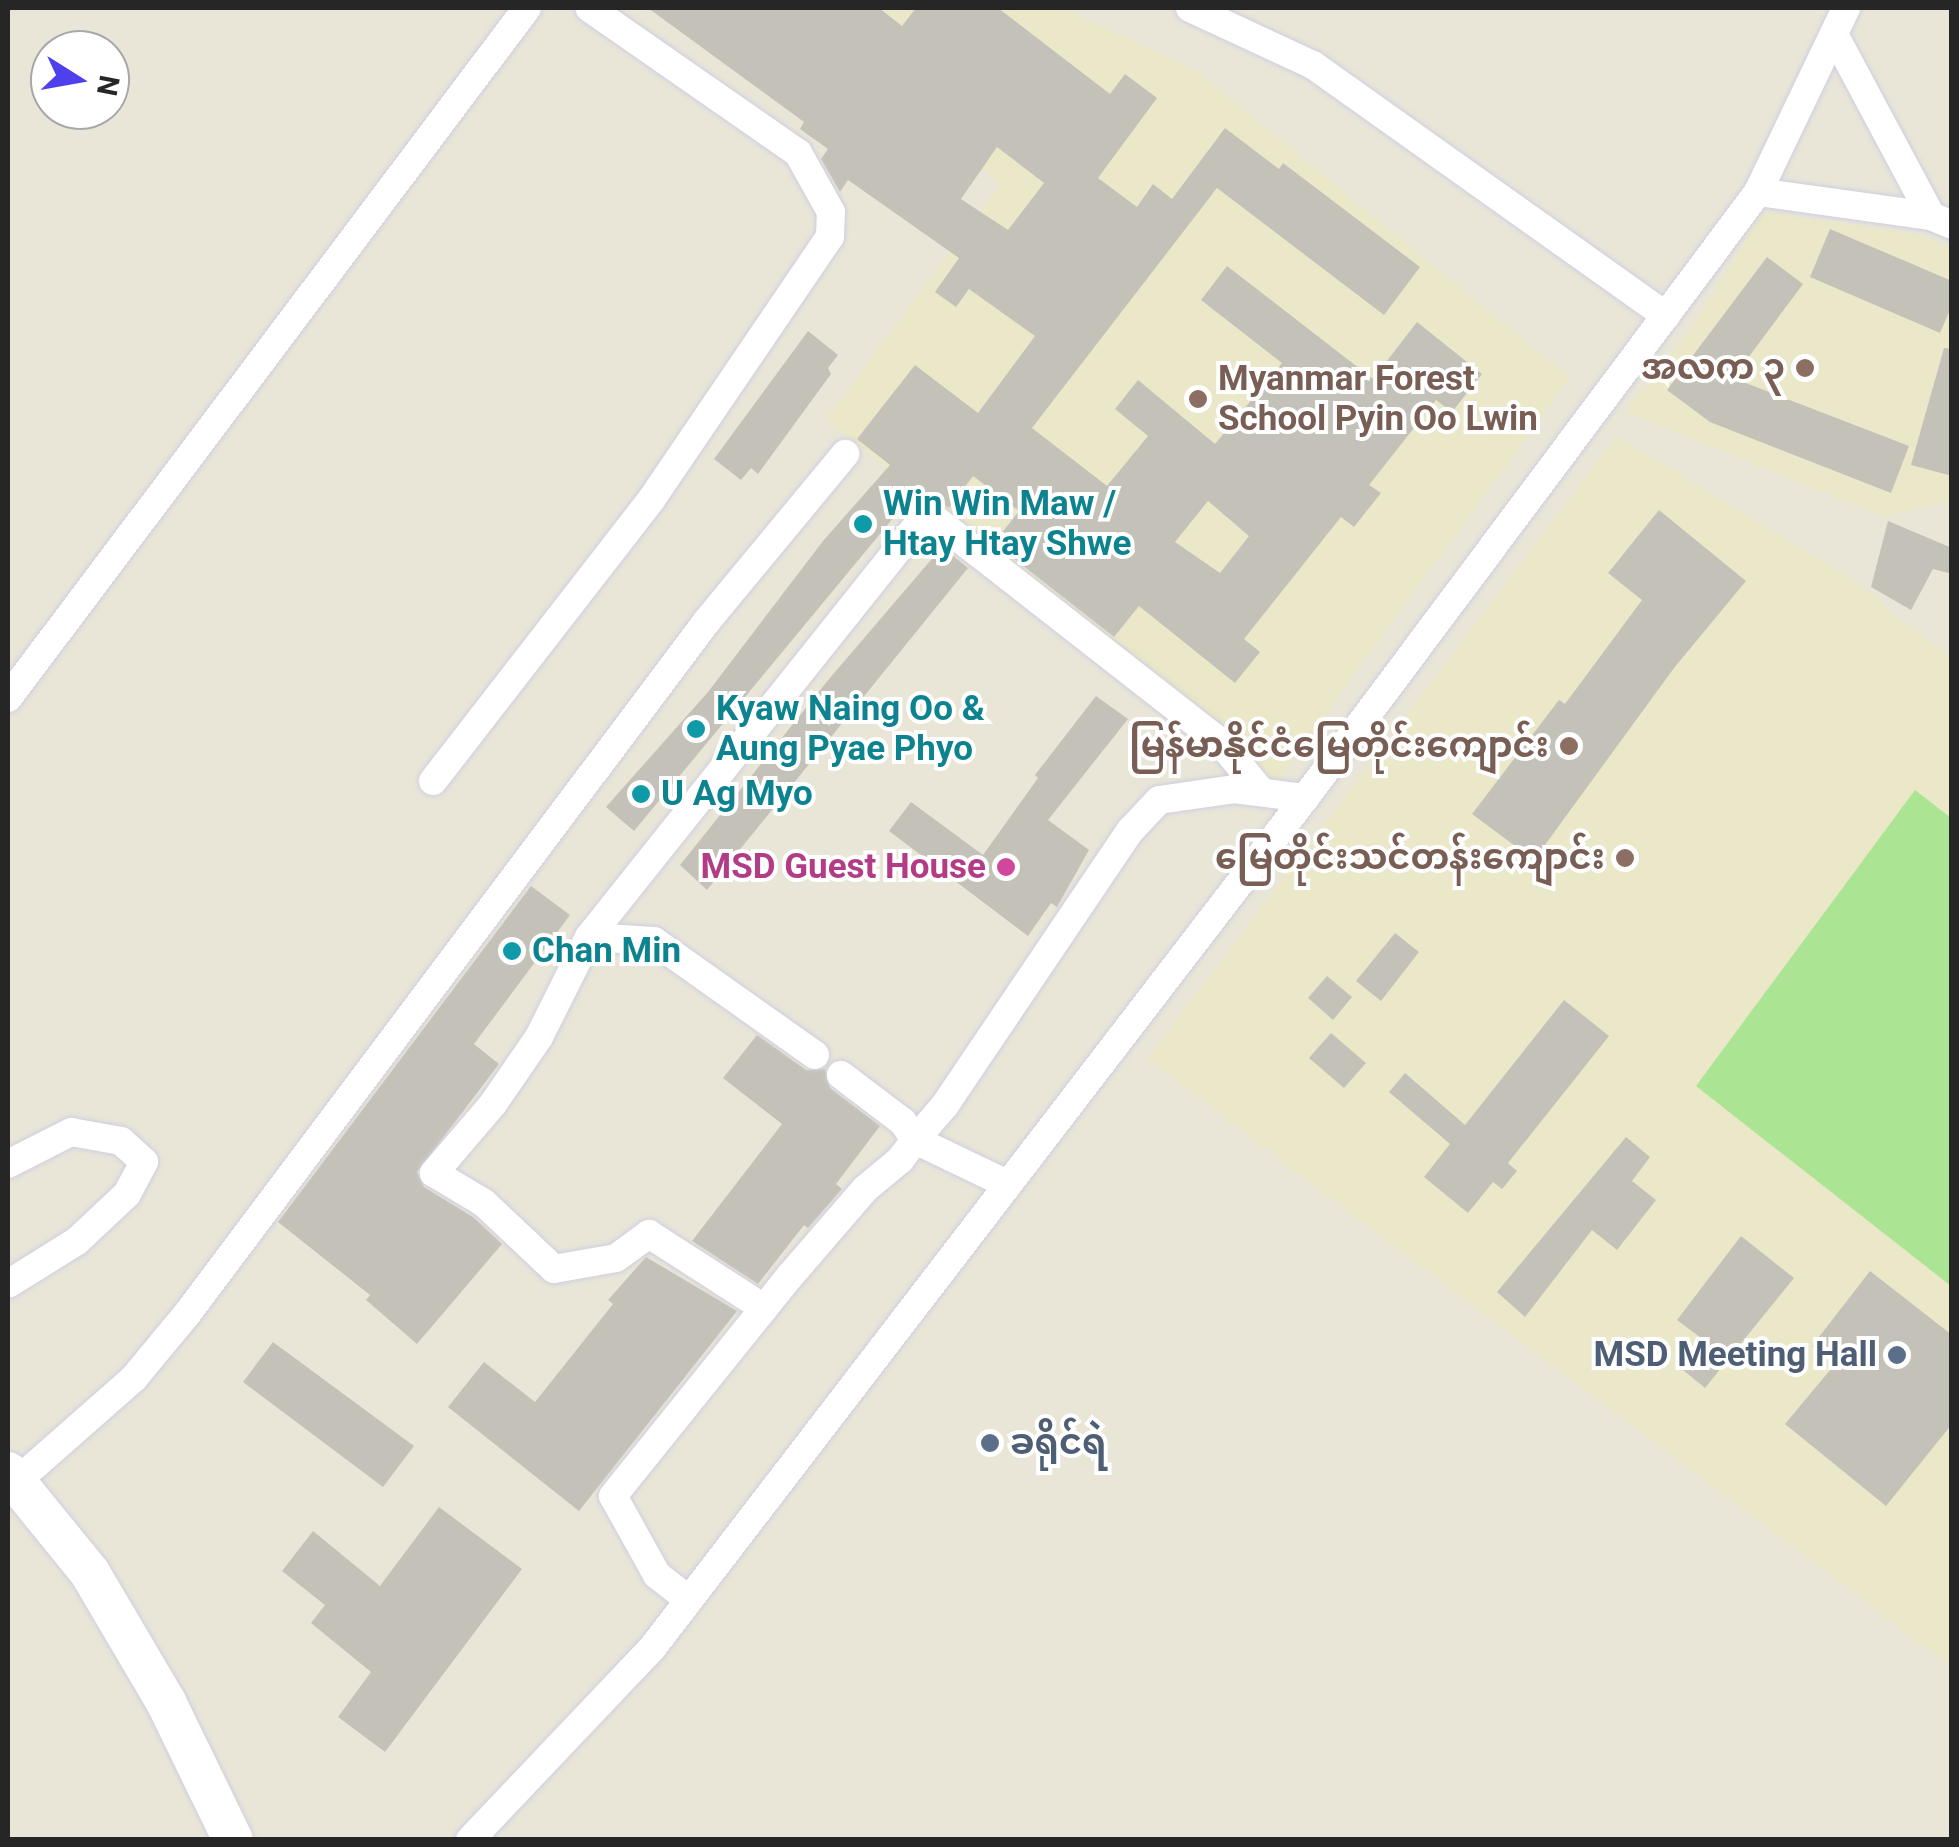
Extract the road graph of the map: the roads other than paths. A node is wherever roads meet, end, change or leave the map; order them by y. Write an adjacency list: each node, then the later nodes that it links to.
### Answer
1 (526, 8): 10 (street)
2 (589, 8): 11 (street)
3 (1190, 8): 8 (street)
4 (1846, 8): 5 (street)
5 (1835, 36): 6 (street); 7 (street)
6 (1758, 192): 7 (street); 8 (street)
7 (1941, 220)
8 (1666, 316): 13 (street)
9 (845, 454): 22 (street)
10 (8, 698)
11 (434, 781)
12 (1259, 789): 13 (street); 14 (street); 17 (street)
13 (1305, 798): 19 (street)
14 (589, 937): 15 (street); 21 (street)
15 (815, 1055)
16 (841, 1076): 17 (street)
17 (916, 1140): 19 (street); 21 (street)
18 (8, 1164): 20 (street)
19 (1007, 1184): 23 (street)
20 (8, 1284)
21 (764, 1308): 23 (street)
22 (12, 1477): 24 (street)
23 (689, 1600): 25 (street)
24 (234, 1840)
25 (470, 1840)

